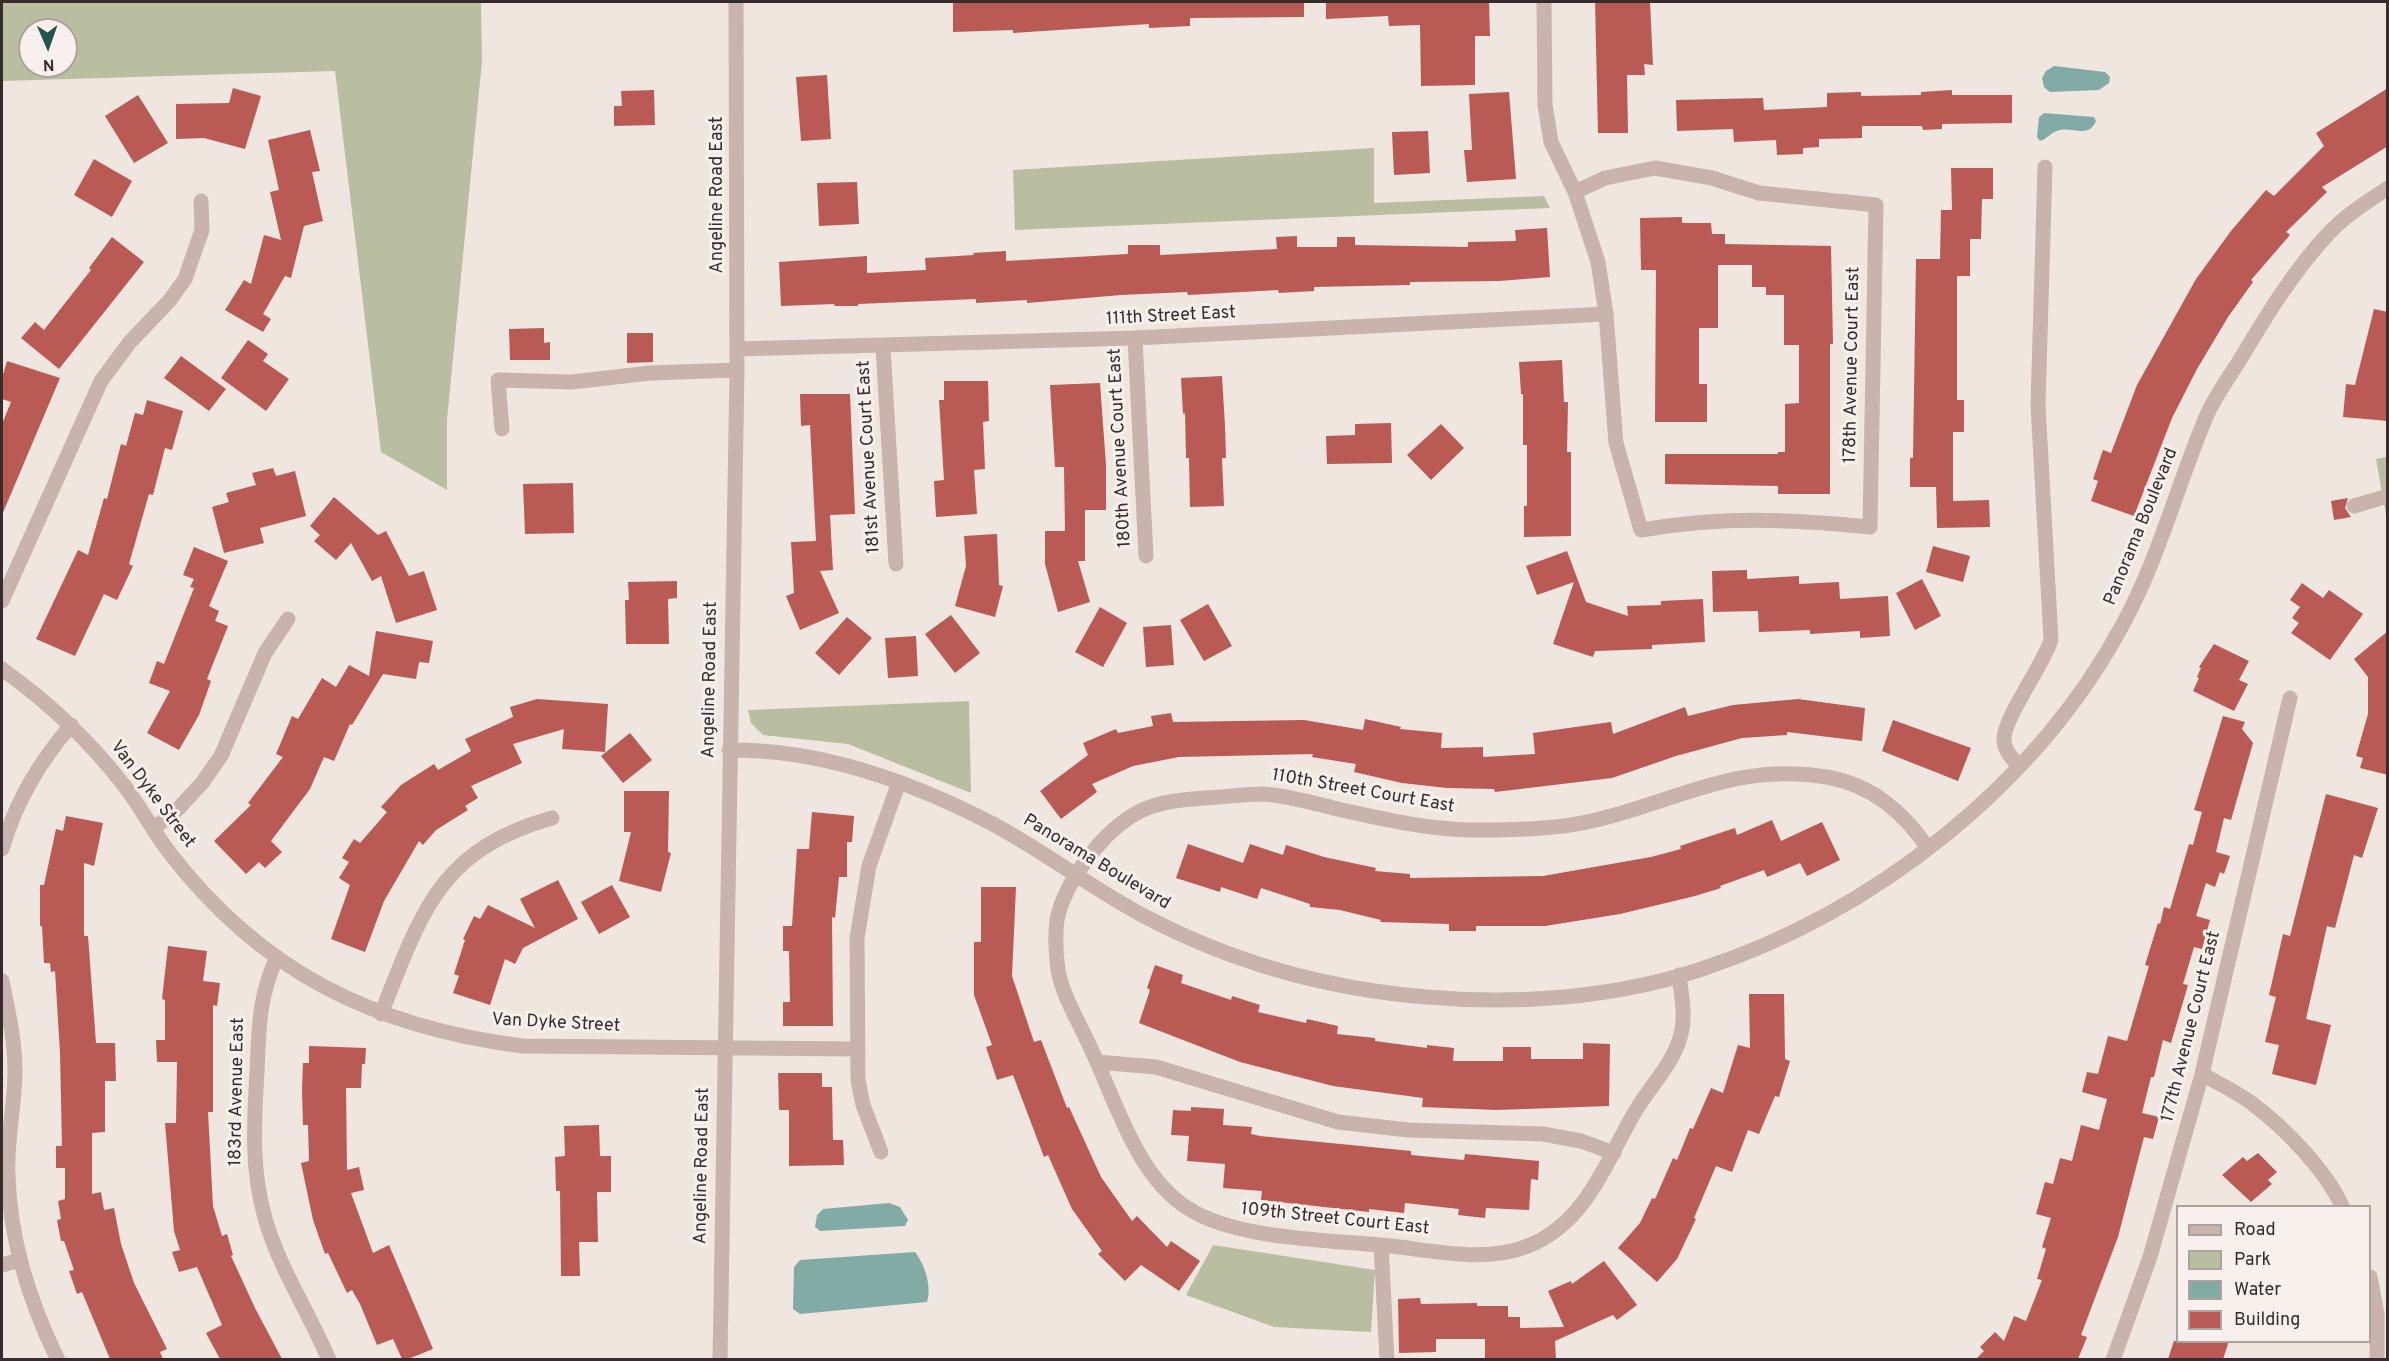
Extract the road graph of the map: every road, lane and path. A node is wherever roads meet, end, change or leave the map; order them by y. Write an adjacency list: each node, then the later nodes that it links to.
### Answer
1 (736, 2): 10 (street, Angeline Road East)
2 (1544, 2): 5 (street)
3 (2045, 167): 23 (street)
4 (2388, 188): 23 (street, Panorama Boulevard)
5 (1575, 192): 7 (street); 7 (street, 178th Avenue Court East)
6 (201, 201): 17 (street)
7 (1606, 314): 8 (street, 111th Street East)
8 (1135, 338): 9 (street, 111th Street East); 15 (street, 180th Avenue Court East)
9 (883, 347): 10 (street, 111th Street East); 16 (street, 181st Avenue Court East)
10 (737, 349): 11 (street, Angeline Road East)
11 (737, 370): 12 (street); 22 (street, Angeline Road East)
12 (502, 429)
13 (2388, 496): 14 (street)
14 (2354, 506)
15 (1146, 556)
16 (896, 564)
17 (2, 601)
18 (288, 619): 26 (street)
19 (2, 669): 21 (street, Van Dyke Street)
20 (2290, 698): 37 (street, 177th Avenue Court East)
21 (71, 725): 26 (street, Van Dyke Street); 28 (street)
22 (729, 750): 24 (street, Panorama Boulevard); 34 (street, Angeline Road East)
23 (2018, 765): 27 (street, Panorama Boulevard)
24 (899, 782): 29 (street, Panorama Boulevard); 35 (street)
25 (552, 818): 33 (street)
26 (153, 829): 30 (street, Van Dyke Street)
27 (1928, 848): 29 (street, 110th Street Court East); 31 (street, Panorama Boulevard)
28 (2, 849)
29 (1077, 877): 31 (street, Panorama Boulevard); 36 (street, 109th Street Court East)
30 (277, 957): 33 (street, Van Dyke Street); 46 (street, 183rd Avenue East)
31 (1679, 975): 39 (street, 109th Street Court East)
32 (2, 981): 42 (street)
33 (381, 1014): 34 (street, Van Dyke Street)
34 (724, 1048): 35 (street, Van Dyke Street); 47 (street, Angeline Road East)
35 (858, 1049): 38 (street)
36 (1097, 1062): 39 (street); 41 (street, 109th Street Court East)
37 (2202, 1074): 40 (street); 49 (street, 177th Avenue Court East)
38 (881, 1152)
39 (1614, 1153): 41 (street, 109th Street Court East)
40 (2342, 1205)
41 (1381, 1245): 48 (street)
42 (19, 1260): 43 (street); 45 (street)
43 (2, 1265)
44 (2371, 1282): 50 (street)
45 (58, 1359)
46 (329, 1359)
47 (720, 1359)
48 (1387, 1359)
49 (2113, 1359)
50 (2377, 1359)

